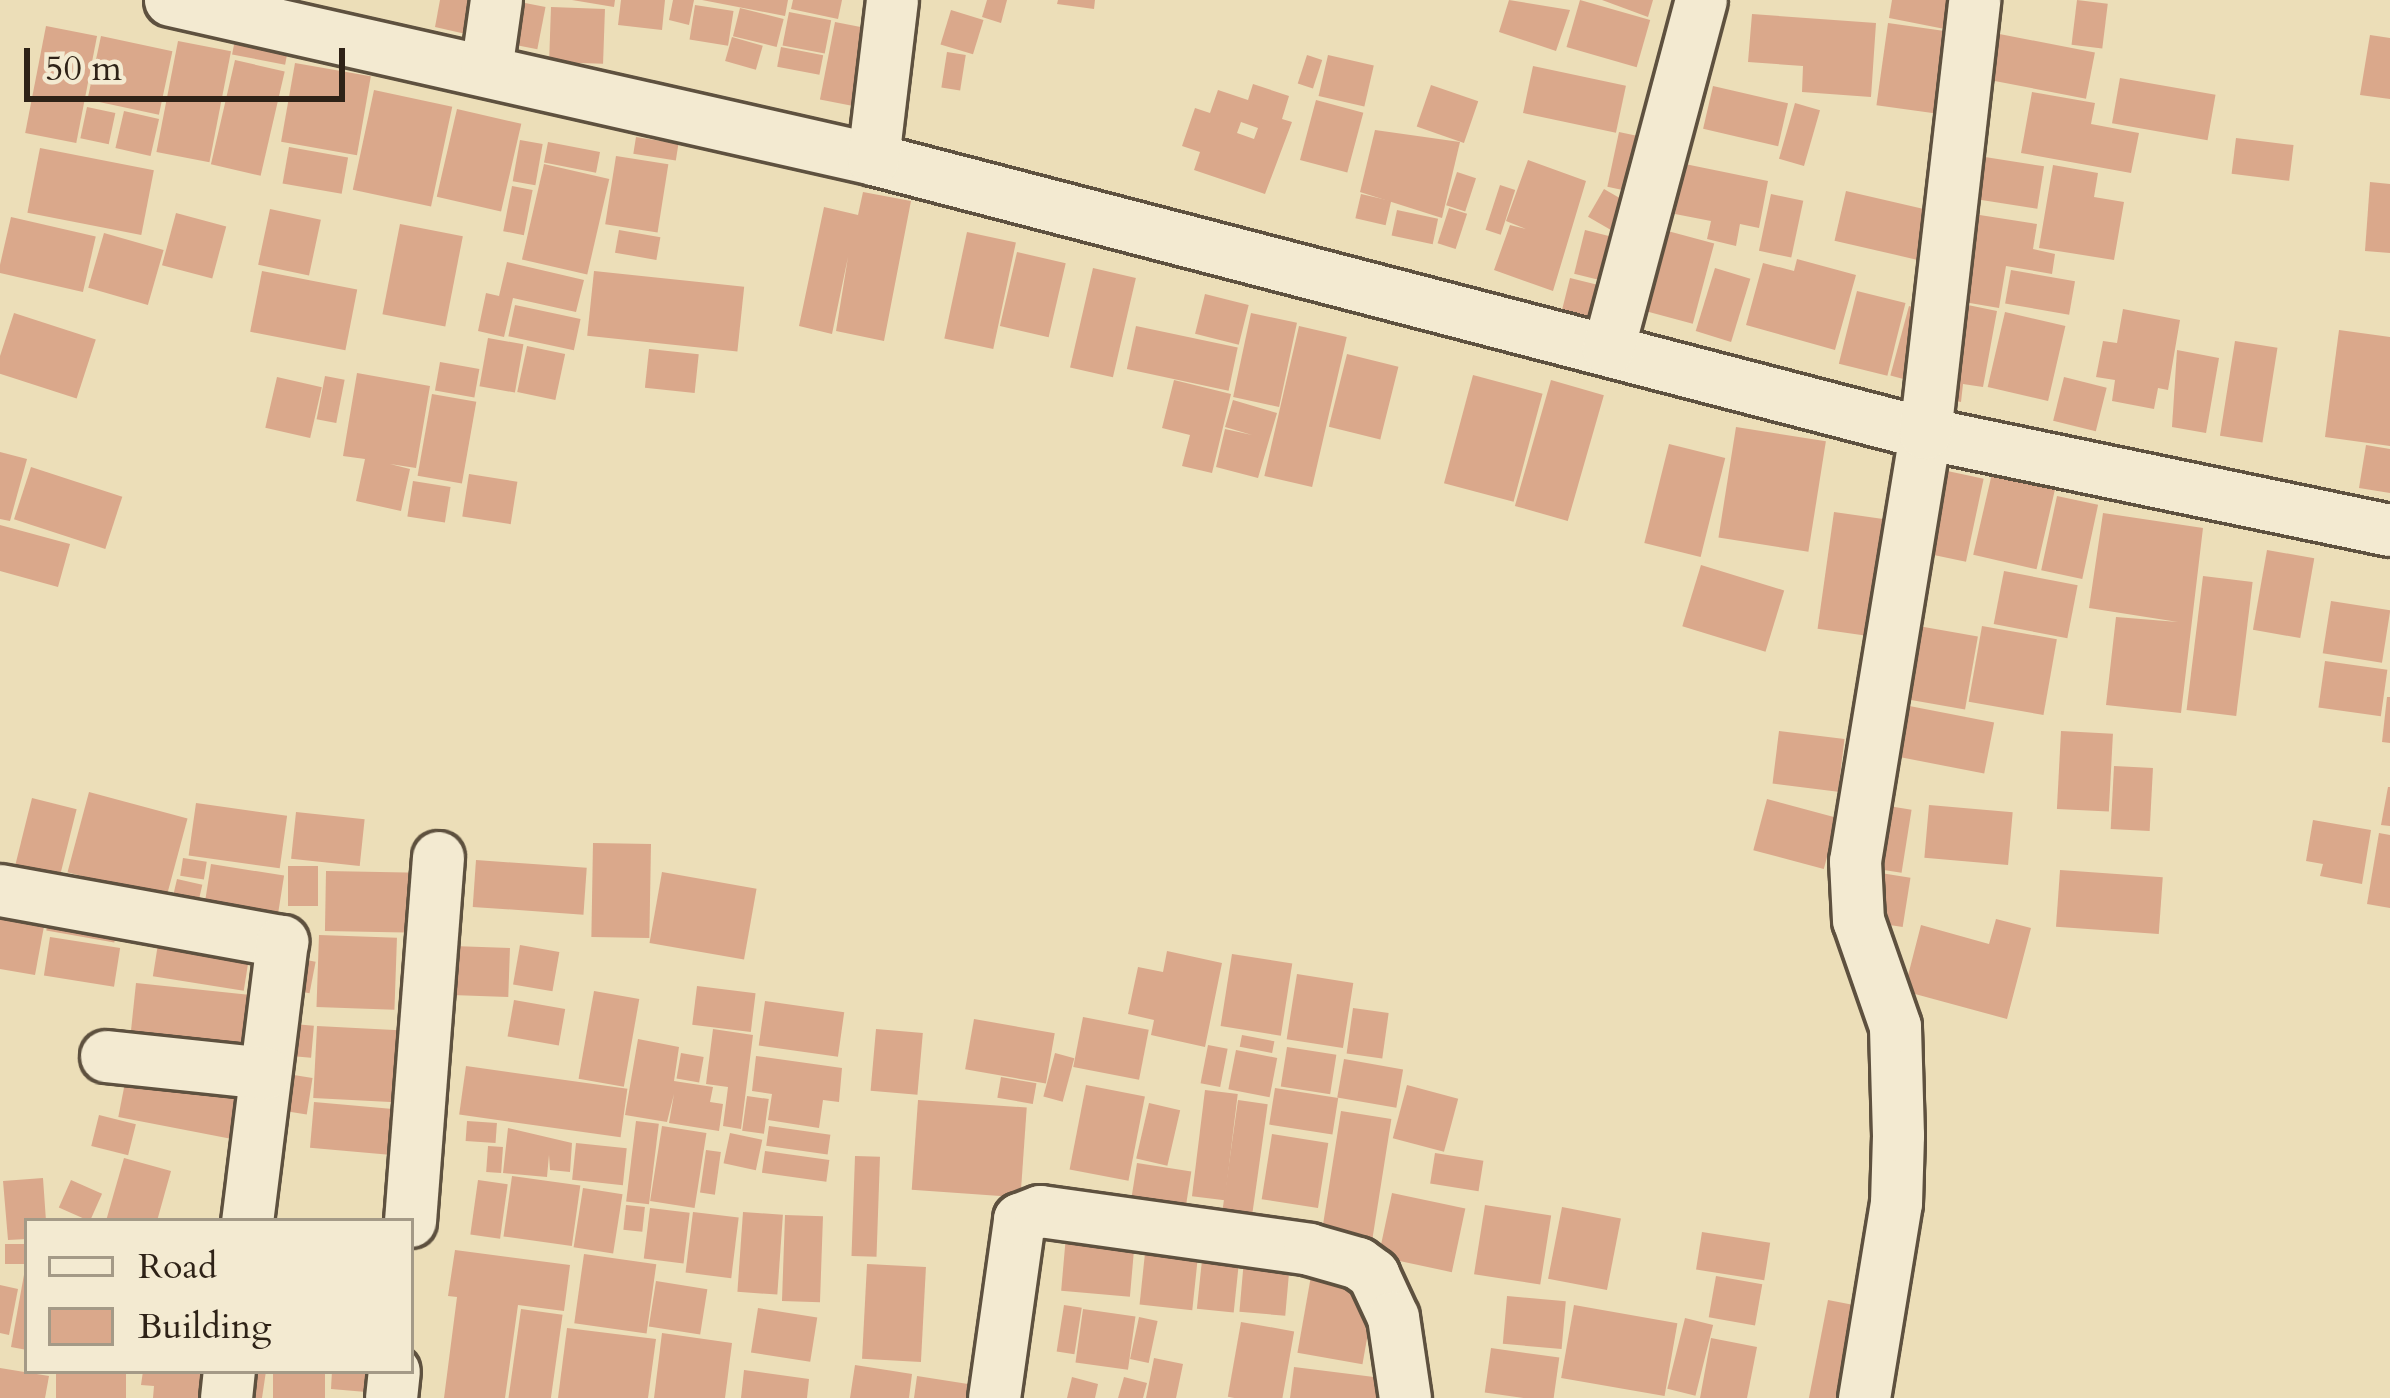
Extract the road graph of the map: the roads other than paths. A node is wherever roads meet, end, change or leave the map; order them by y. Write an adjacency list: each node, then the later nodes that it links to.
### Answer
1 (170, 0): 6 (street)
2 (496, 0): 6 (street)
3 (892, 0): 7 (street)
4 (1701, 0): 8 (street)
5 (1974, 0): 9 (street)
6 (487, 70): 7 (street)
7 (873, 159): 8 (street)
8 (1608, 349): 9 (street)
9 (1924, 433): 10 (street); 19 (street)
10 (2390, 530)
11 (438, 856): 16 (street)
12 (0, 890): 14 (street)
13 (106, 1056): 14 (street)
14 (265, 1072): 15 (street)
15 (247, 1218)
16 (410, 1218)
17 (994, 1398): 18 (street)
18 (1406, 1398)
19 (1864, 1398)

